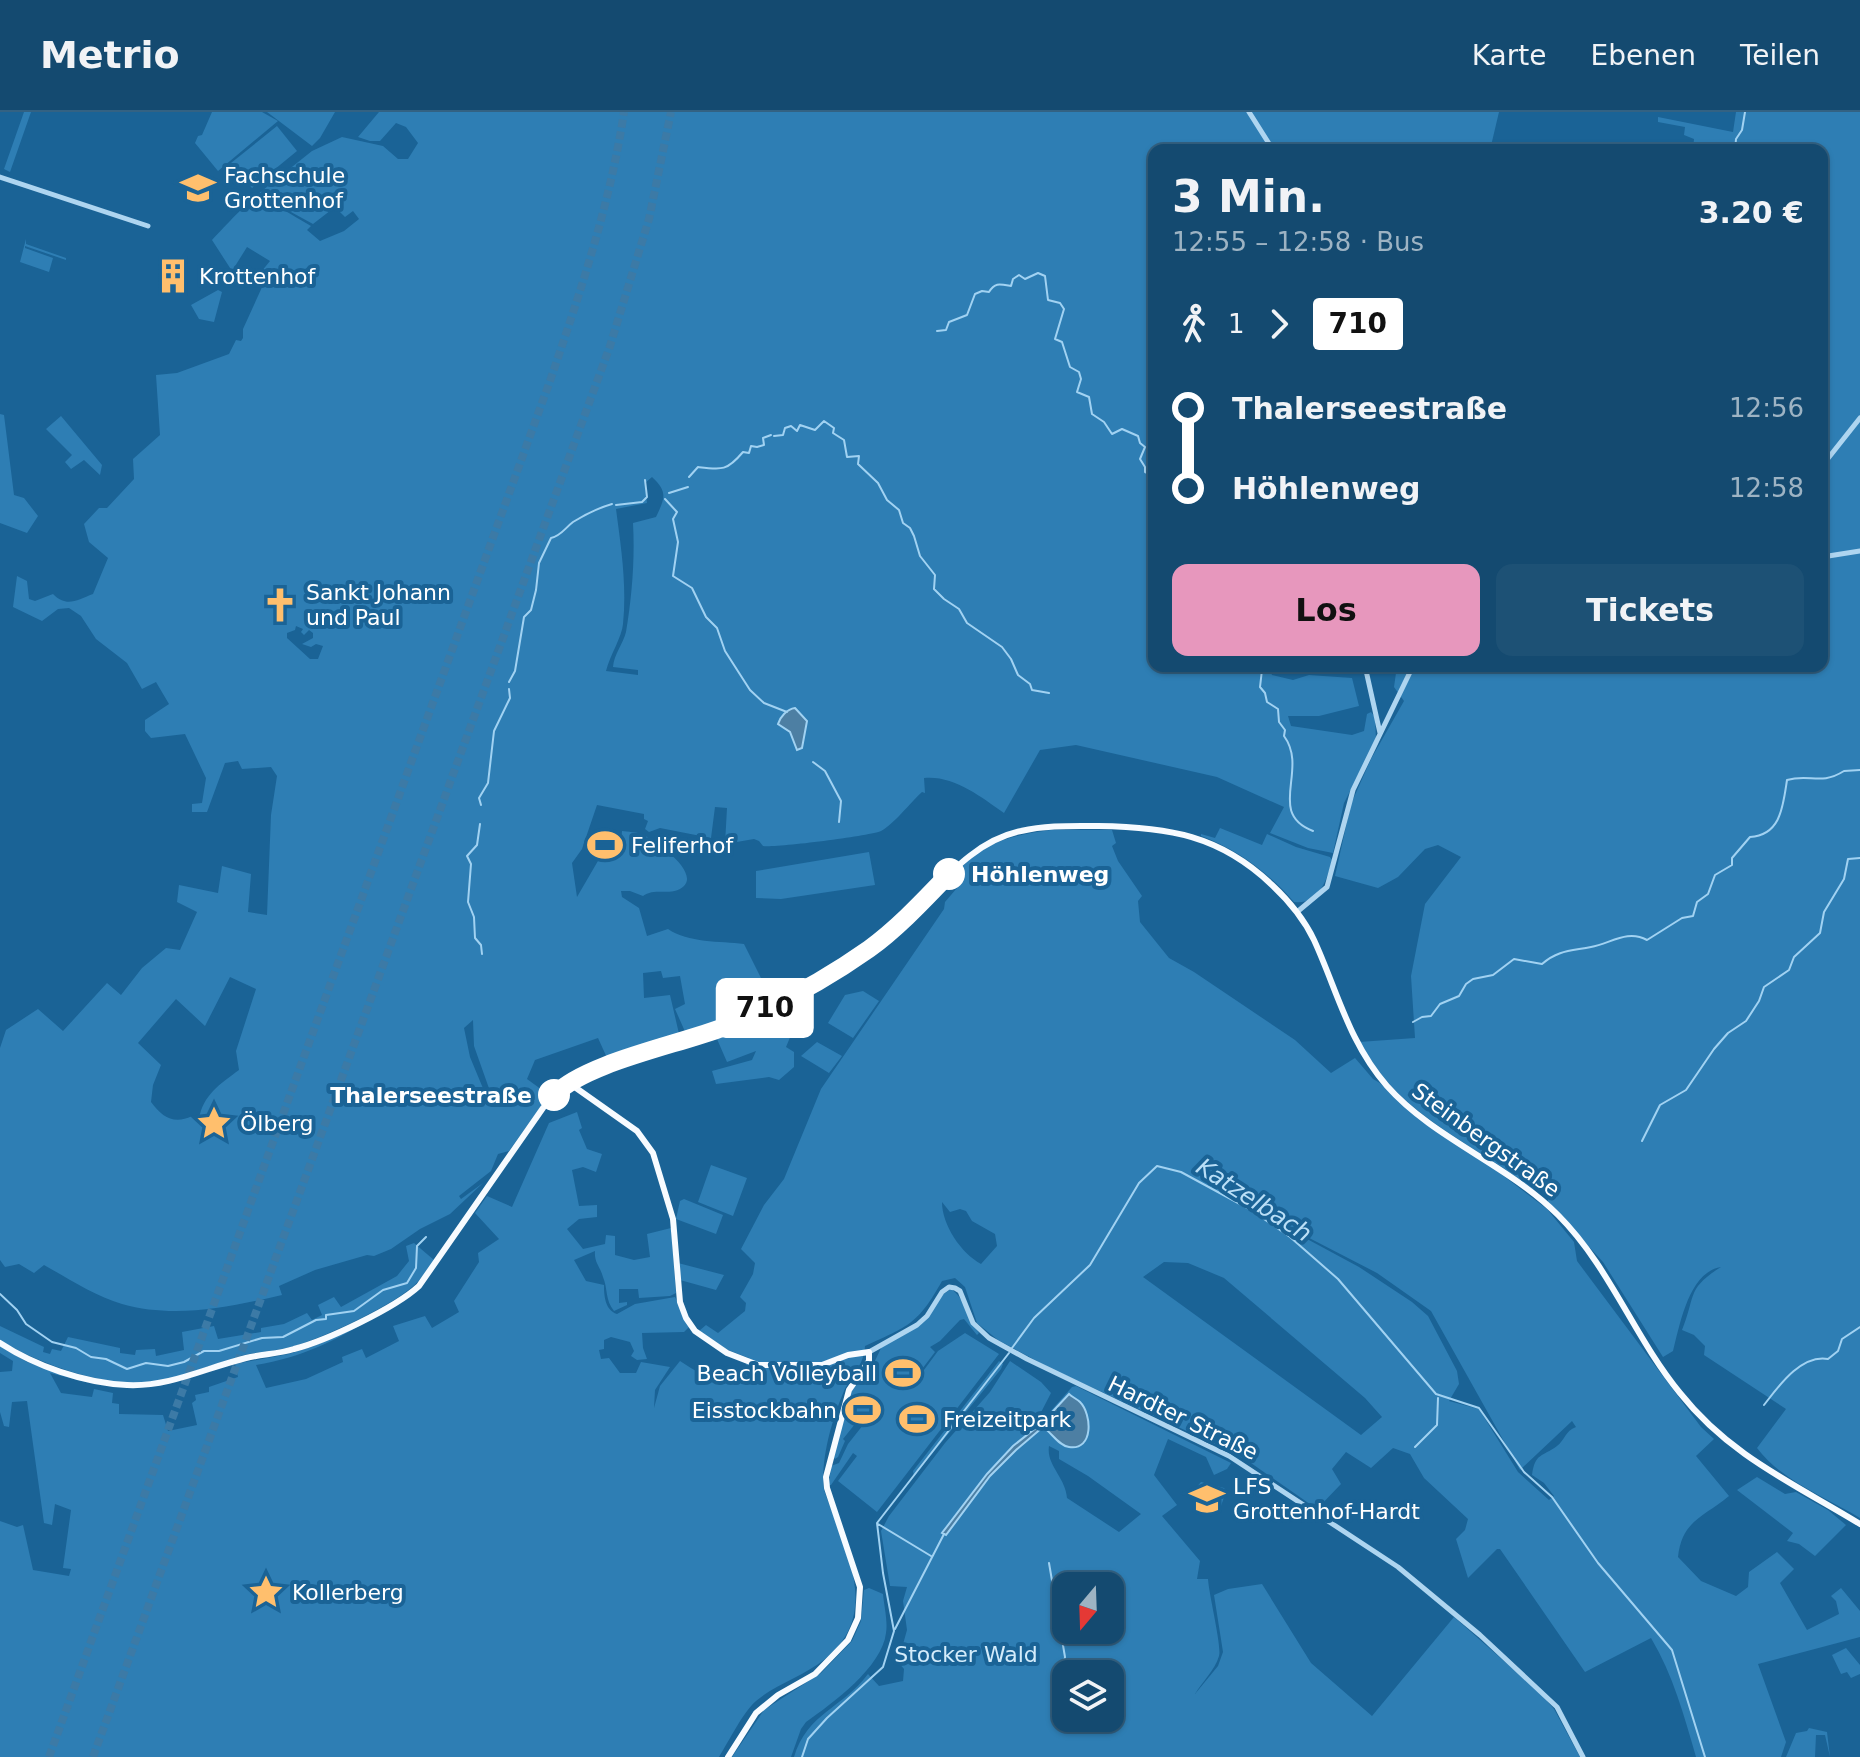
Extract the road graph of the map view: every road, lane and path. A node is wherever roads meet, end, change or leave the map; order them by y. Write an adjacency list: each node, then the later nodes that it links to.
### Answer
1 (1249, 112): 2 (street)
2 (1269, 144)
3 (0, 177): 4 (street)
4 (148, 226)
5 (1860, 418): 6 (street)
6 (1828, 458)
7 (1860, 551): 8 (street)
8 (1828, 556)
9 (1366, 672): 11 (street)
10 (1410, 672): 11 (street)
11 (1380, 734): 12 (street)
12 (1297, 912): 13 (main road, Steinbergstraße); 16 (main road, Steinbergstraße)
13 (569, 1083): 14 (main road, Steinbergstraße); 15 (main road)
14 (0, 1343)
15 (869, 1352): 17 (main road); 18 (street, Hardter Straße)
16 (1860, 1524)
17 (728, 1757)
18 (1583, 1757)

